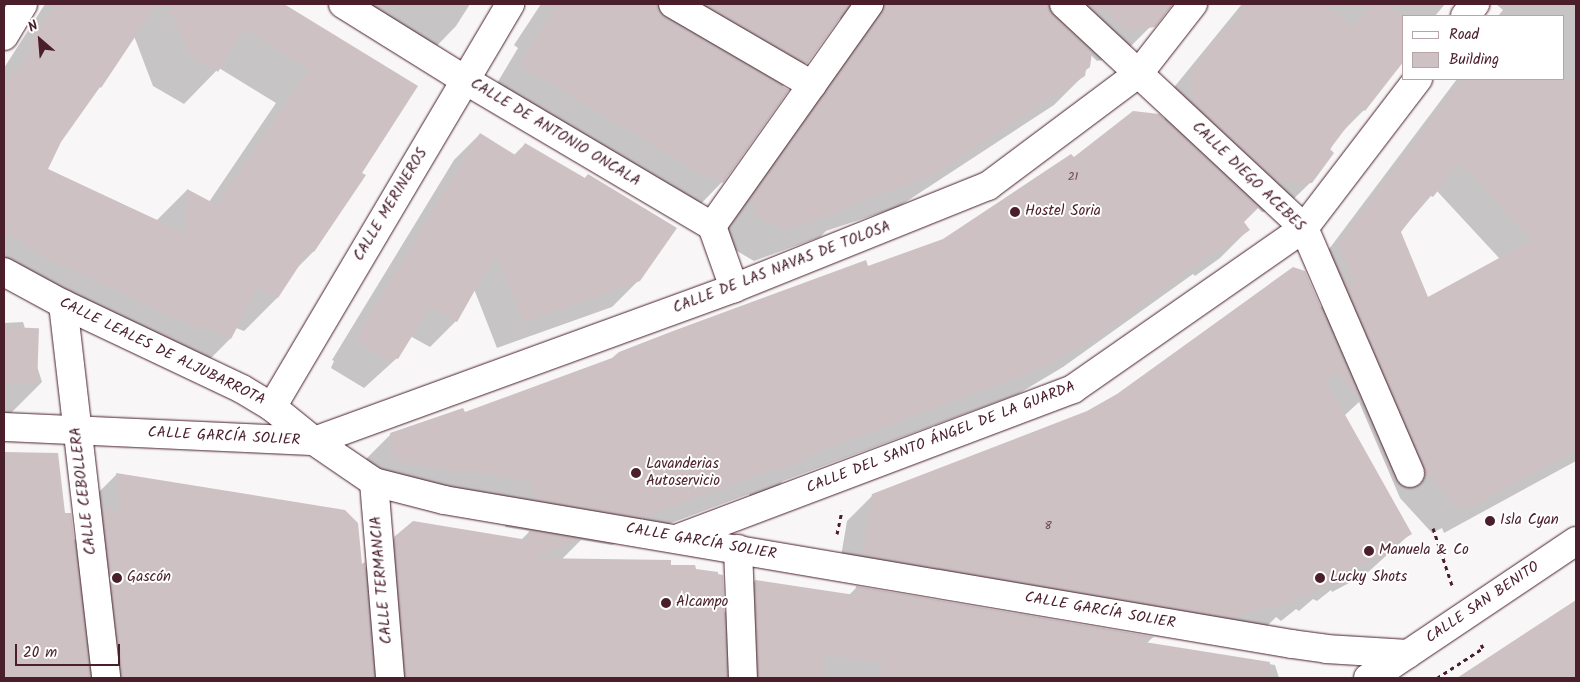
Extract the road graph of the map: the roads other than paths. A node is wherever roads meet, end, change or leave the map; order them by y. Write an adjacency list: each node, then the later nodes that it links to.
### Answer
1 (23, 4): 10 (street)
2 (343, 4): 12 (street, CALLE DE ANTONIO ONCALA)
3 (510, 4): 12 (street, CALLE MERINEROS)
4 (673, 4): 14 (street)
5 (869, 4): 14 (street)
6 (1064, 4): 11 (street, CALLE DIEGO ACEBES)
7 (1193, 4): 11 (street, CALLE DE LAS NAVAS DE TOLOSA)
8 (1475, 4): 9 (street)
9 (1466, 15)
10 (4, 36)
11 (1139, 73): 16 (street, CALLE DIEGO ACEBES); 18 (street, CALLE DE LAS NAVAS DE TOLOSA)
12 (465, 80): 15 (street, CALLE DE ANTONIO ONCALA); 20 (street, CALLE MERINEROS)
13 (1417, 80): 16 (street, CALLE DEL SANTO ÁNGEL DE LA GUARDA)
14 (812, 85): 15 (street)
15 (712, 226): 18 (street)
16 (1304, 228): 24 (street, CALLE DIEGO ACEBES); 26 (street, CALLE DEL SANTO ÁNGEL DE LA GUARDA)
17 (4, 272): 19 (street, CALLE LEALES DE ALJUBARROTA)
18 (734, 288): 23 (street, CALLE DE LAS NAVAS DE TOLOSA)
19 (63, 304): 20 (street, CALLE LEALES DE ALJUBARROTA); 22 (street, CALLE CEBOLLERA)
20 (272, 407): 23 (street, CALLE LEALES DE ALJUBARROTA)
21 (4, 427): 22 (street, CALLE GARCÍA SOLIER)
22 (77, 430): 23 (street, CALLE GARCÍA SOLIER); 30 (street, CALLE CEBOLLERA)
23 (314, 441): 25 (street, CALLE GARCÍA SOLIER)
24 (1410, 473)
25 (374, 482): 26 (street, CALLE GARCÍA SOLIER); 31 (street, CALLE TERMANCIA)
26 (679, 538): 28 (street, CALLE GARCÍA SOLIER)
27 (1576, 541): 29 (street, CALLE SAN BENITO)
28 (738, 549): 29 (street, CALLE GARCÍA SOLIER); 32 (street)
29 (1388, 669)
30 (106, 678)
31 (390, 678)
32 (743, 678)

